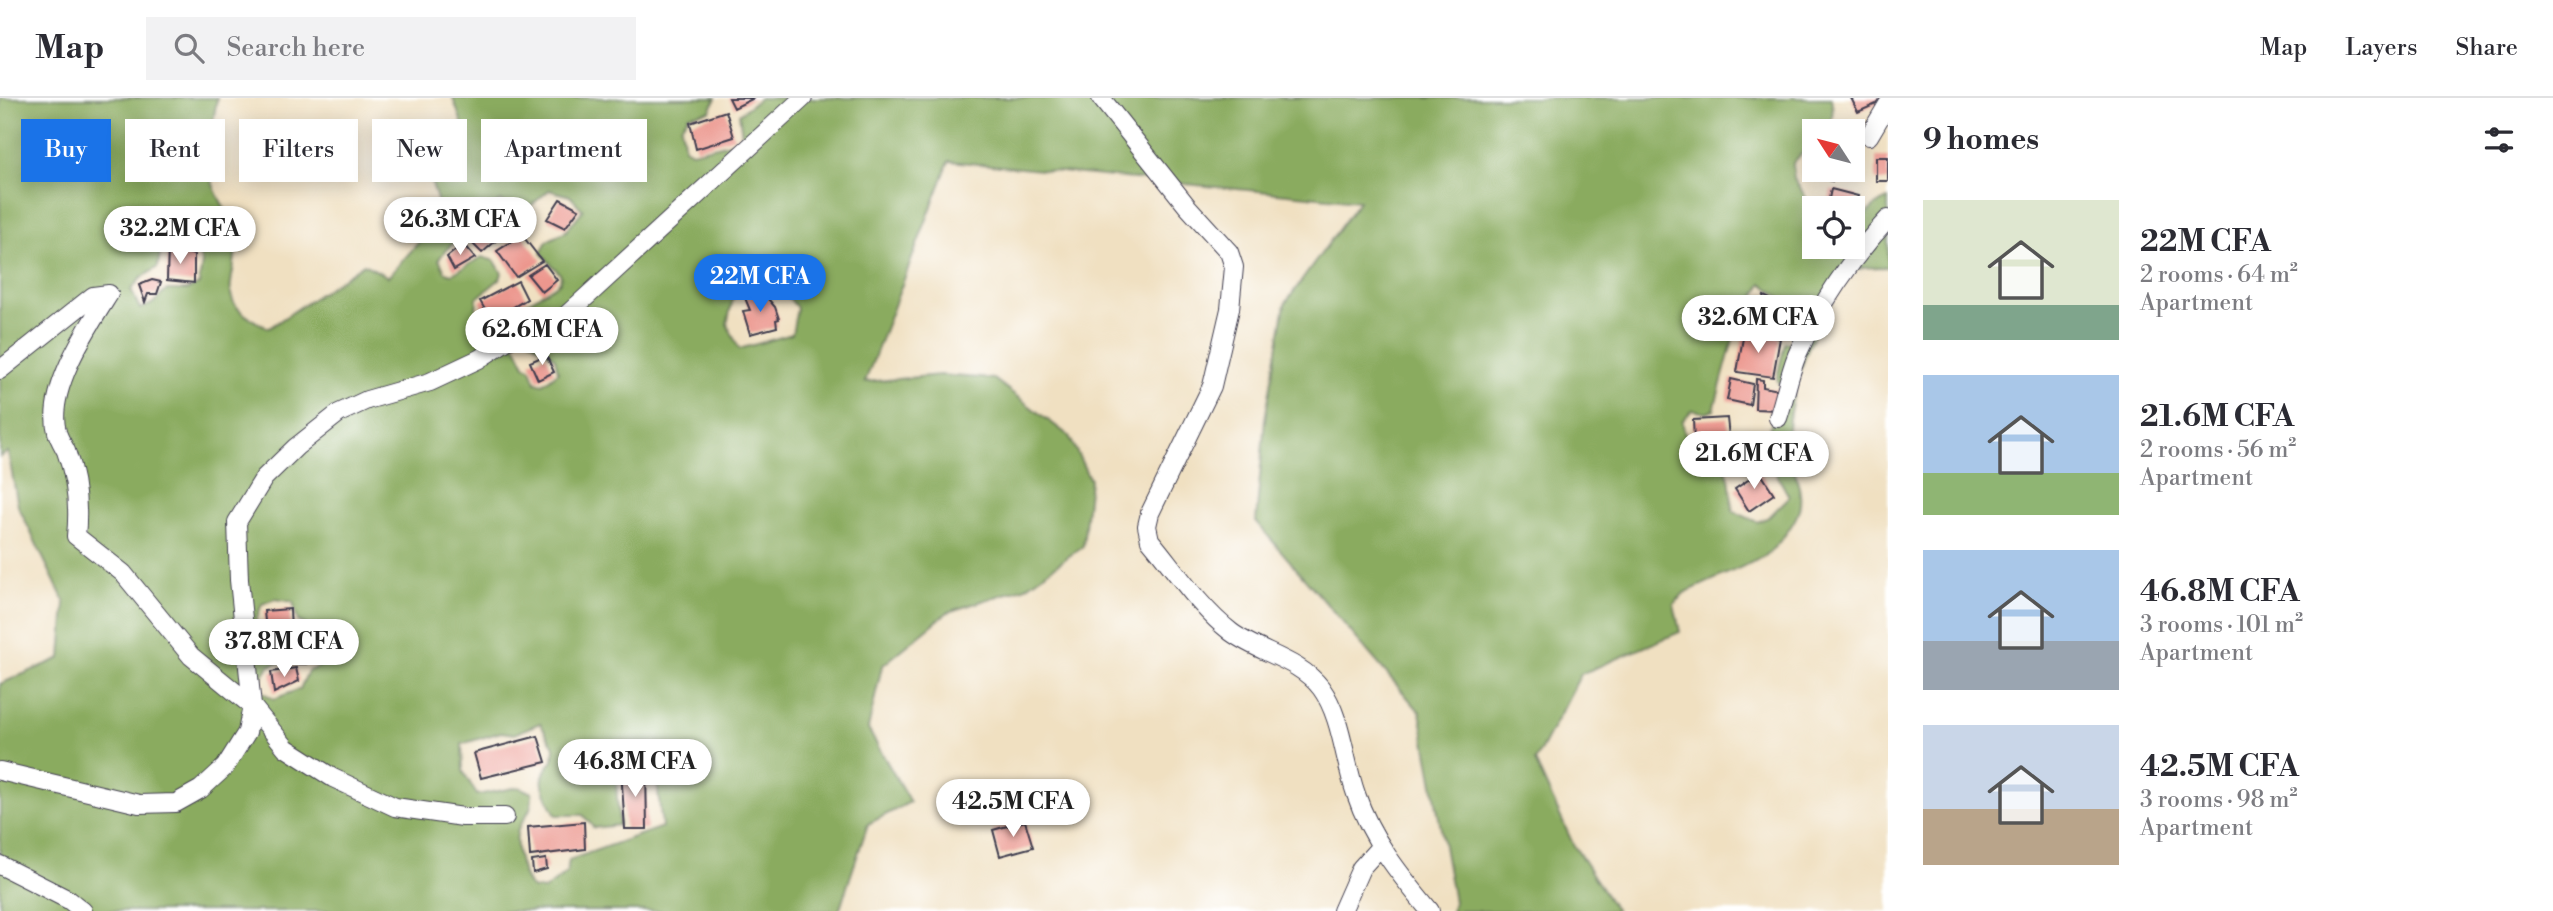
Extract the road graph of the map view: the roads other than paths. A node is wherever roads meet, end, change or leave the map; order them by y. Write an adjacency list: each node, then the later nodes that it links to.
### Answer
1 (803, 98): 8 (street)
2 (1101, 98): 11 (street)
3 (1888, 105): 4 (street)
4 (1869, 136)
5 (1888, 219): 7 (street)
6 (0, 370): 8 (street)
7 (1778, 418)
8 (252, 706): 9 (street); 10 (street)
9 (0, 771)
10 (505, 817)
11 (1380, 847): 14 (street); 15 (street)
12 (0, 865): 13 (street)
13 (83, 911)
14 (1342, 911)
15 (1430, 911)

